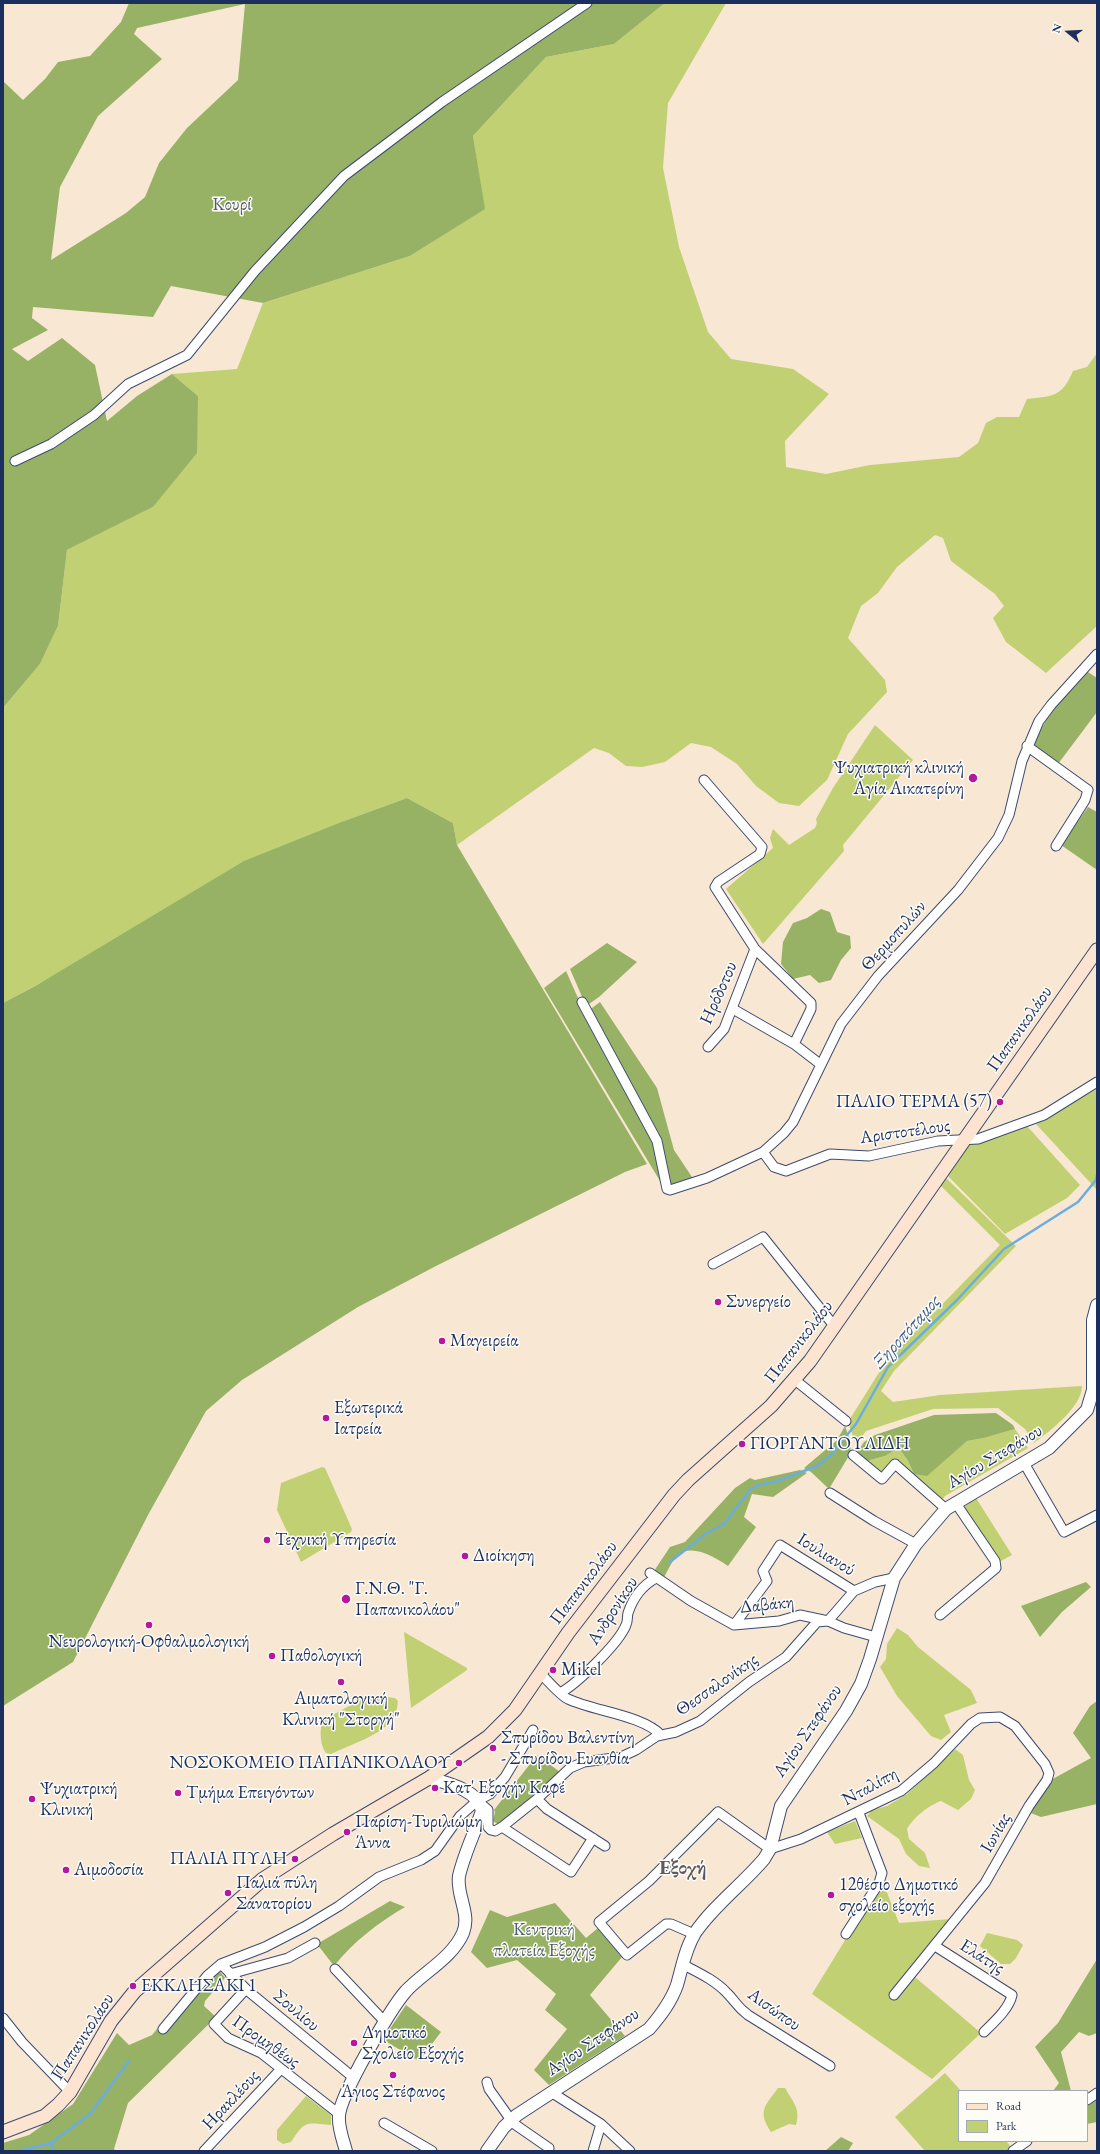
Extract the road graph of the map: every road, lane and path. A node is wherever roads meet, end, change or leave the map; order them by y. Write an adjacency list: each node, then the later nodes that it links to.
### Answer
1 (587, 3): 2 (street)
2 (15, 461)
3 (1097, 654): 4 (street, Θερμοπυλών)
4 (1027, 746): 6 (street); 13 (street, Θερμοπυλών)
5 (704, 780): 7 (street)
6 (1056, 846)
7 (755, 949): 10 (street, Ηρόδοτου); 11 (street)
8 (1097, 950): 15 (main road, Παπανικολάου)
9 (582, 1002): 16 (street, Θερμοπυλών)
10 (733, 1009): 11 (street); 12 (street, Ηρόδοτου)
11 (794, 1044): 13 (street)
12 (708, 1048)
13 (820, 1064): 16 (street, Θερμοπυλών)
14 (1097, 1082): 15 (street, Αριστοτέλους)
15 (964, 1141): 16 (street, Αριστοτέλους); 19 (main road, Παπανικολάου)
16 (763, 1152)
17 (713, 1264): 19 (street)
18 (1097, 1305): 23 (street, Αγίου Στεφάνου)
19 (835, 1327): 20 (main road, Παπανικολάου)
20 (795, 1380): 21 (street); 35 (main road, Παπανικολάου)
21 (846, 1421)
22 (853, 1455): 25 (street)
23 (1024, 1463): 25 (street, Αγίου Στεφάνου); 26 (street)
24 (830, 1493): 27 (street)
25 (950, 1505): 27 (street, Αγίου Στεφάνου); 31 (street)
26 (1097, 1516)
27 (916, 1544): 29 (street, Αγίου Στεφάνου)
28 (653, 1575): 33 (street, Δαβάκη); 36 (street, Ανδρονίκου)
29 (894, 1578): 30 (street, Θεσσαλονίκης); 34 (street, Αγίου Στεφάνου)
30 (854, 1592): 32 (street, Θεσσαλονίκης); 33 (street, Ιουλιανού)
31 (940, 1615)
32 (828, 1621): 33 (street, Δαβάκη); 34 (street, Δαβάκη); 39 (street, Θεσσαλονίκης)
33 (734, 1625)
34 (876, 1637): 47 (street, Αγίου Στεφάνου)
35 (541, 1674): 36 (street); 40 (main road, Παπανικολάου)
36 (560, 1692): 39 (street)
37 (989, 1716): 43 (street, Νταλίπη); 51 (street, Ιωνίας)
38 (533, 1730): 42 (street)
39 (661, 1735): 41 (street, Θεσσαλονίκης)
40 (428, 1778): 42 (street); 66 (main road, Παπανικολάου)
41 (537, 1799): 44 (street, Θεσσαλονίκης); 45 (street)
42 (479, 1802): 44 (street); 52 (street); 59 (street)
43 (859, 1813): 47 (street, Νταλίπη); 49 (street)
44 (502, 1827): 45 (street)
45 (593, 1838): 46 (street)
46 (605, 1846)
47 (770, 1849): 48 (street, Αγίου Στεφάνου); 48 (street)
48 (694, 1934): 53 (street, Αγίου Στεφάνου)
49 (846, 1934)
50 (314, 1943): 55 (street)
51 (935, 1946): 57 (street, Ιωνίας); 61 (street, Ελάτης)
52 (221, 1964): 55 (street, Σουλίου); 60 (street)
53 (682, 1964): 62 (street, Αισώπου); 67 (street, Αγίου Στεφάνου)
54 (335, 1969): 59 (street)
55 (230, 1974): 56 (street, Σουλίου)
56 (246, 1989): 63 (street, Προμηθέως); 64 (street, Σουλίου)
57 (894, 1995)
58 (3, 2018): 66 (street)
59 (385, 2022): 64 (street)
60 (163, 2029)
61 (984, 2032)
62 (830, 2066)
63 (280, 2070): 70 (street, Προμηθέως); 76 (street, Ηρακλέους)
64 (354, 2078): 70 (street)
65 (487, 2082): 71 (street)
66 (70, 2092): 74 (main road, Παπανικολάου)
67 (551, 2092): 71 (street, Αγίου Στεφάνου); 73 (street)
68 (1097, 2093): 69 (street)
69 (1088, 2099)
70 (339, 2114): 77 (street)
71 (510, 2121): 79 (street, Αγίου Στεφάνου); 80 (street)
72 (384, 2123): 78 (street)
73 (601, 2124): 81 (street); 82 (street)
74 (3, 2132)
75 (1026, 2142): 83 (street)
76 (204, 2151)
77 (346, 2151)
78 (432, 2151)
79 (487, 2151)
80 (548, 2151)
81 (594, 2151)
82 (630, 2151)
83 (1013, 2151)

